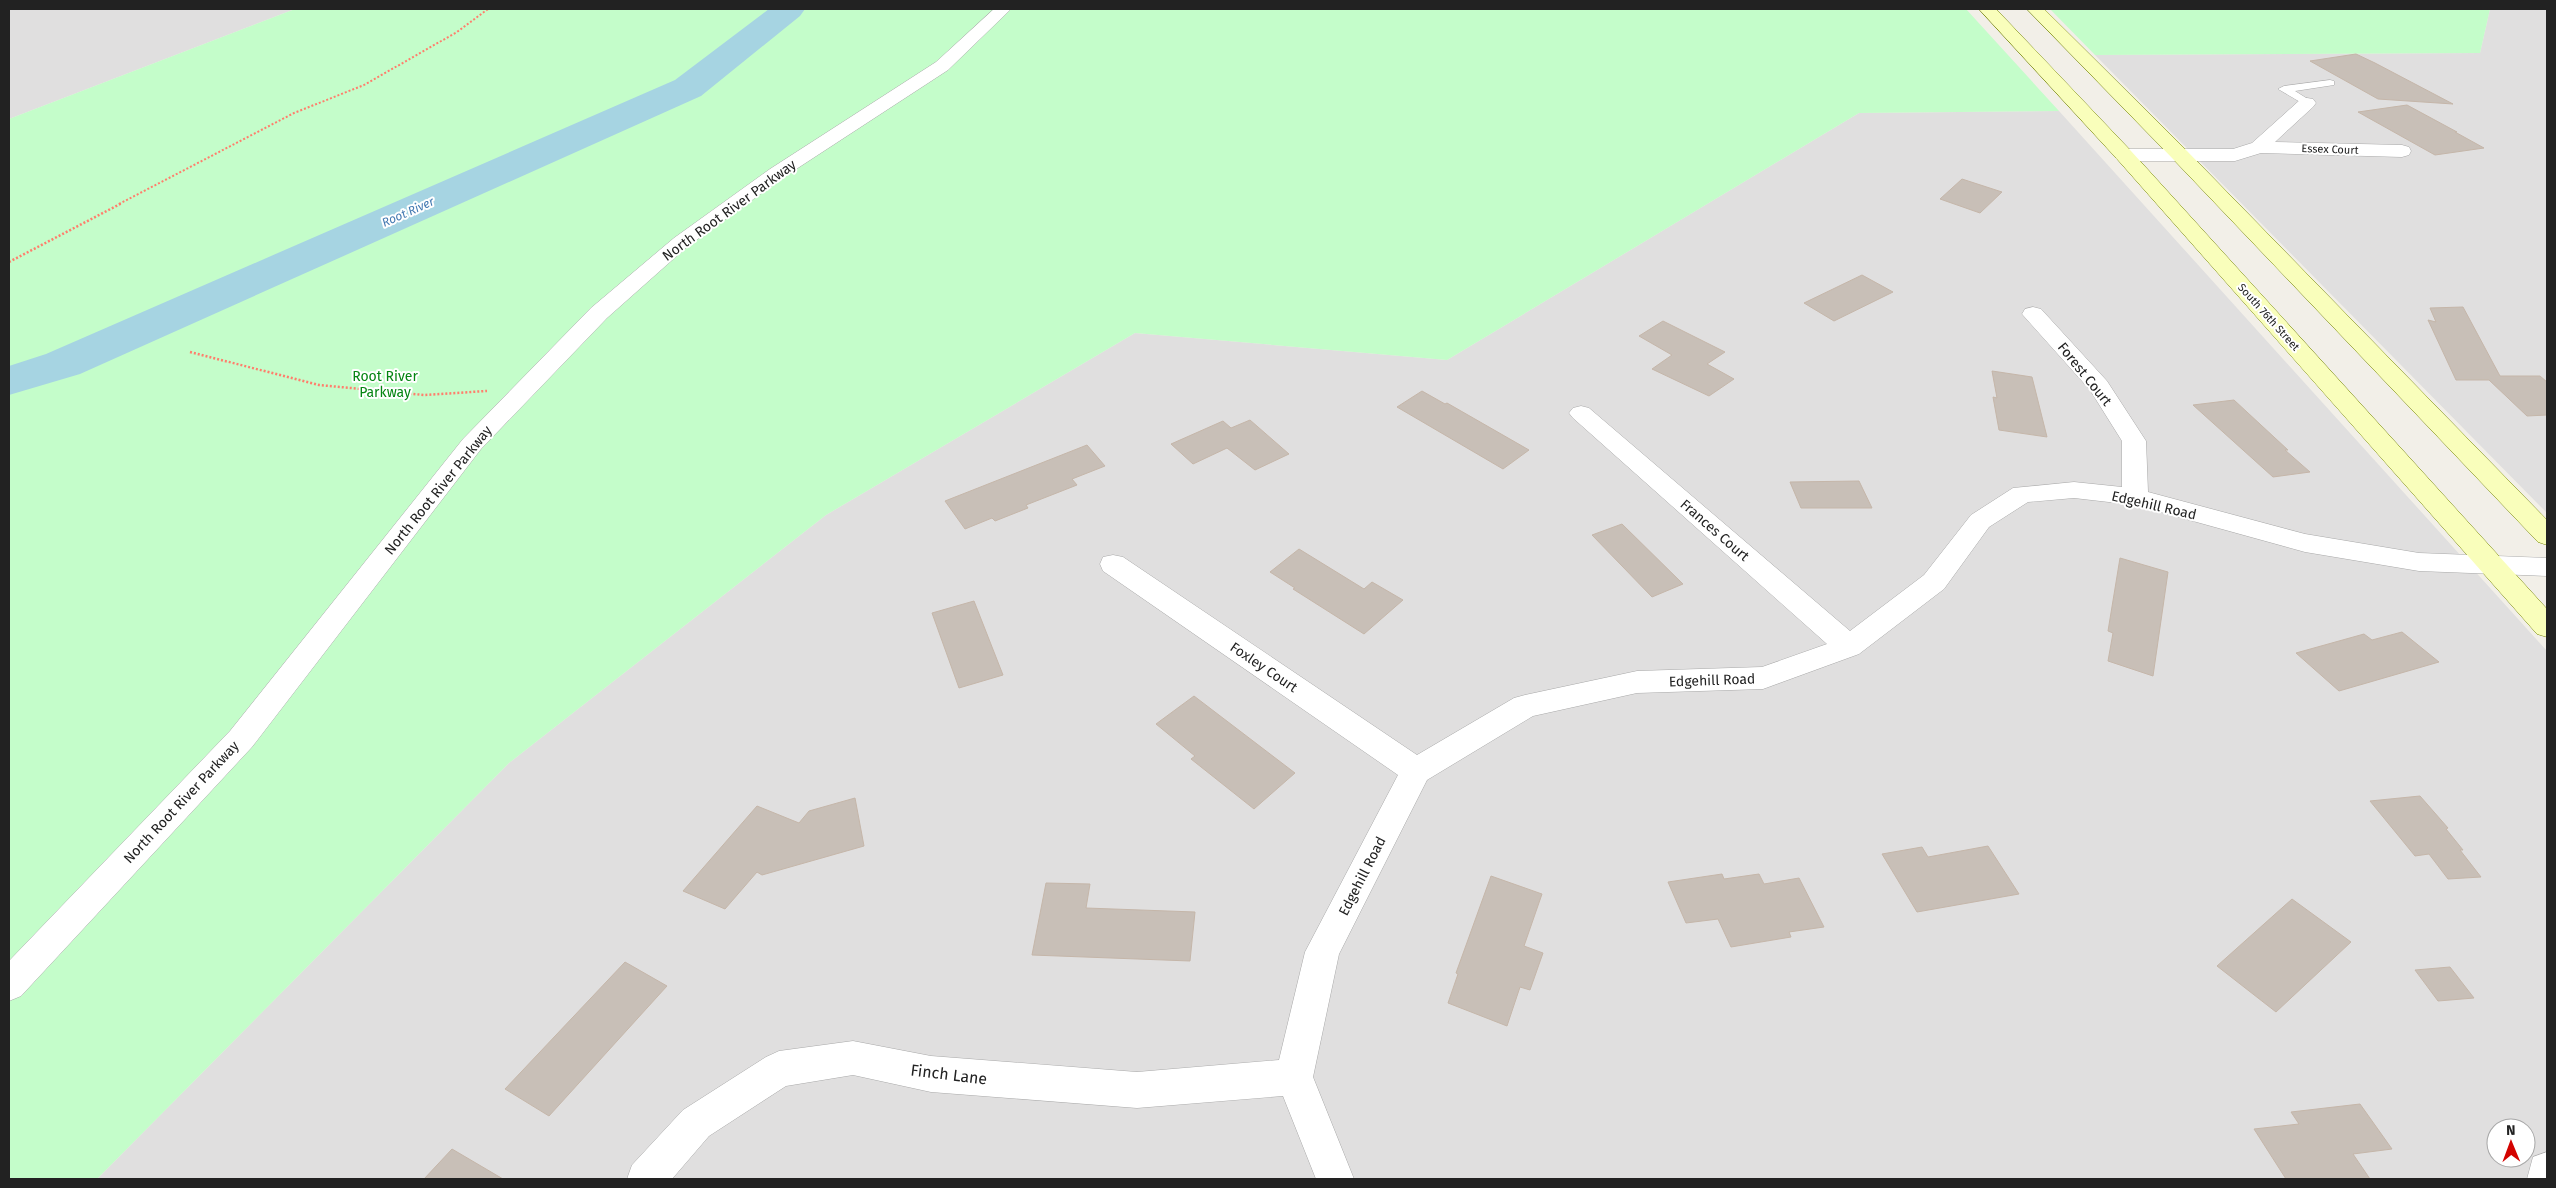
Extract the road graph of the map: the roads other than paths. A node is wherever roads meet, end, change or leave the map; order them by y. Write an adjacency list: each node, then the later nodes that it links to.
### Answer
1 (1003, 9): 20 (street, North Root River Parkway)
2 (1987, 9): 8 (main road, South 76th Street)
3 (2035, 9): 9 (main road)
4 (2330, 83): 5 (lane)
5 (2307, 103): 6 (street, Essex Court)
6 (2258, 147): 7 (street, Essex Court); 9 (street, Essex Court)
7 (2402, 151)
8 (2124, 155): 9 (street, Essex Court); 15 (main road, South 76th Street)
9 (2180, 155): 13 (main road)
10 (2033, 314): 12 (street, Forest Court)
11 (1581, 413): 18 (street, Frances Court)
12 (2136, 497): 15 (street, Edgehill Road); 18 (street, Edgehill Road)
13 (2547, 536)
14 (1113, 564): 19 (street, Foxley Court)
15 (2490, 565): 16 (street, Edgehill Road); 17 (main road, South 76th Street)
16 (2547, 567)
17 (2547, 627)
18 (1848, 647): 19 (street, Edgehill Road)
19 (1416, 771): 21 (street, Edgehill Road)
20 (9, 985)
21 (1294, 1078): 23 (street, Finch Lane); 24 (street)
22 (2547, 1171): 25 (street)
23 (646, 1179)
24 (1335, 1179)
25 (2546, 1179)

